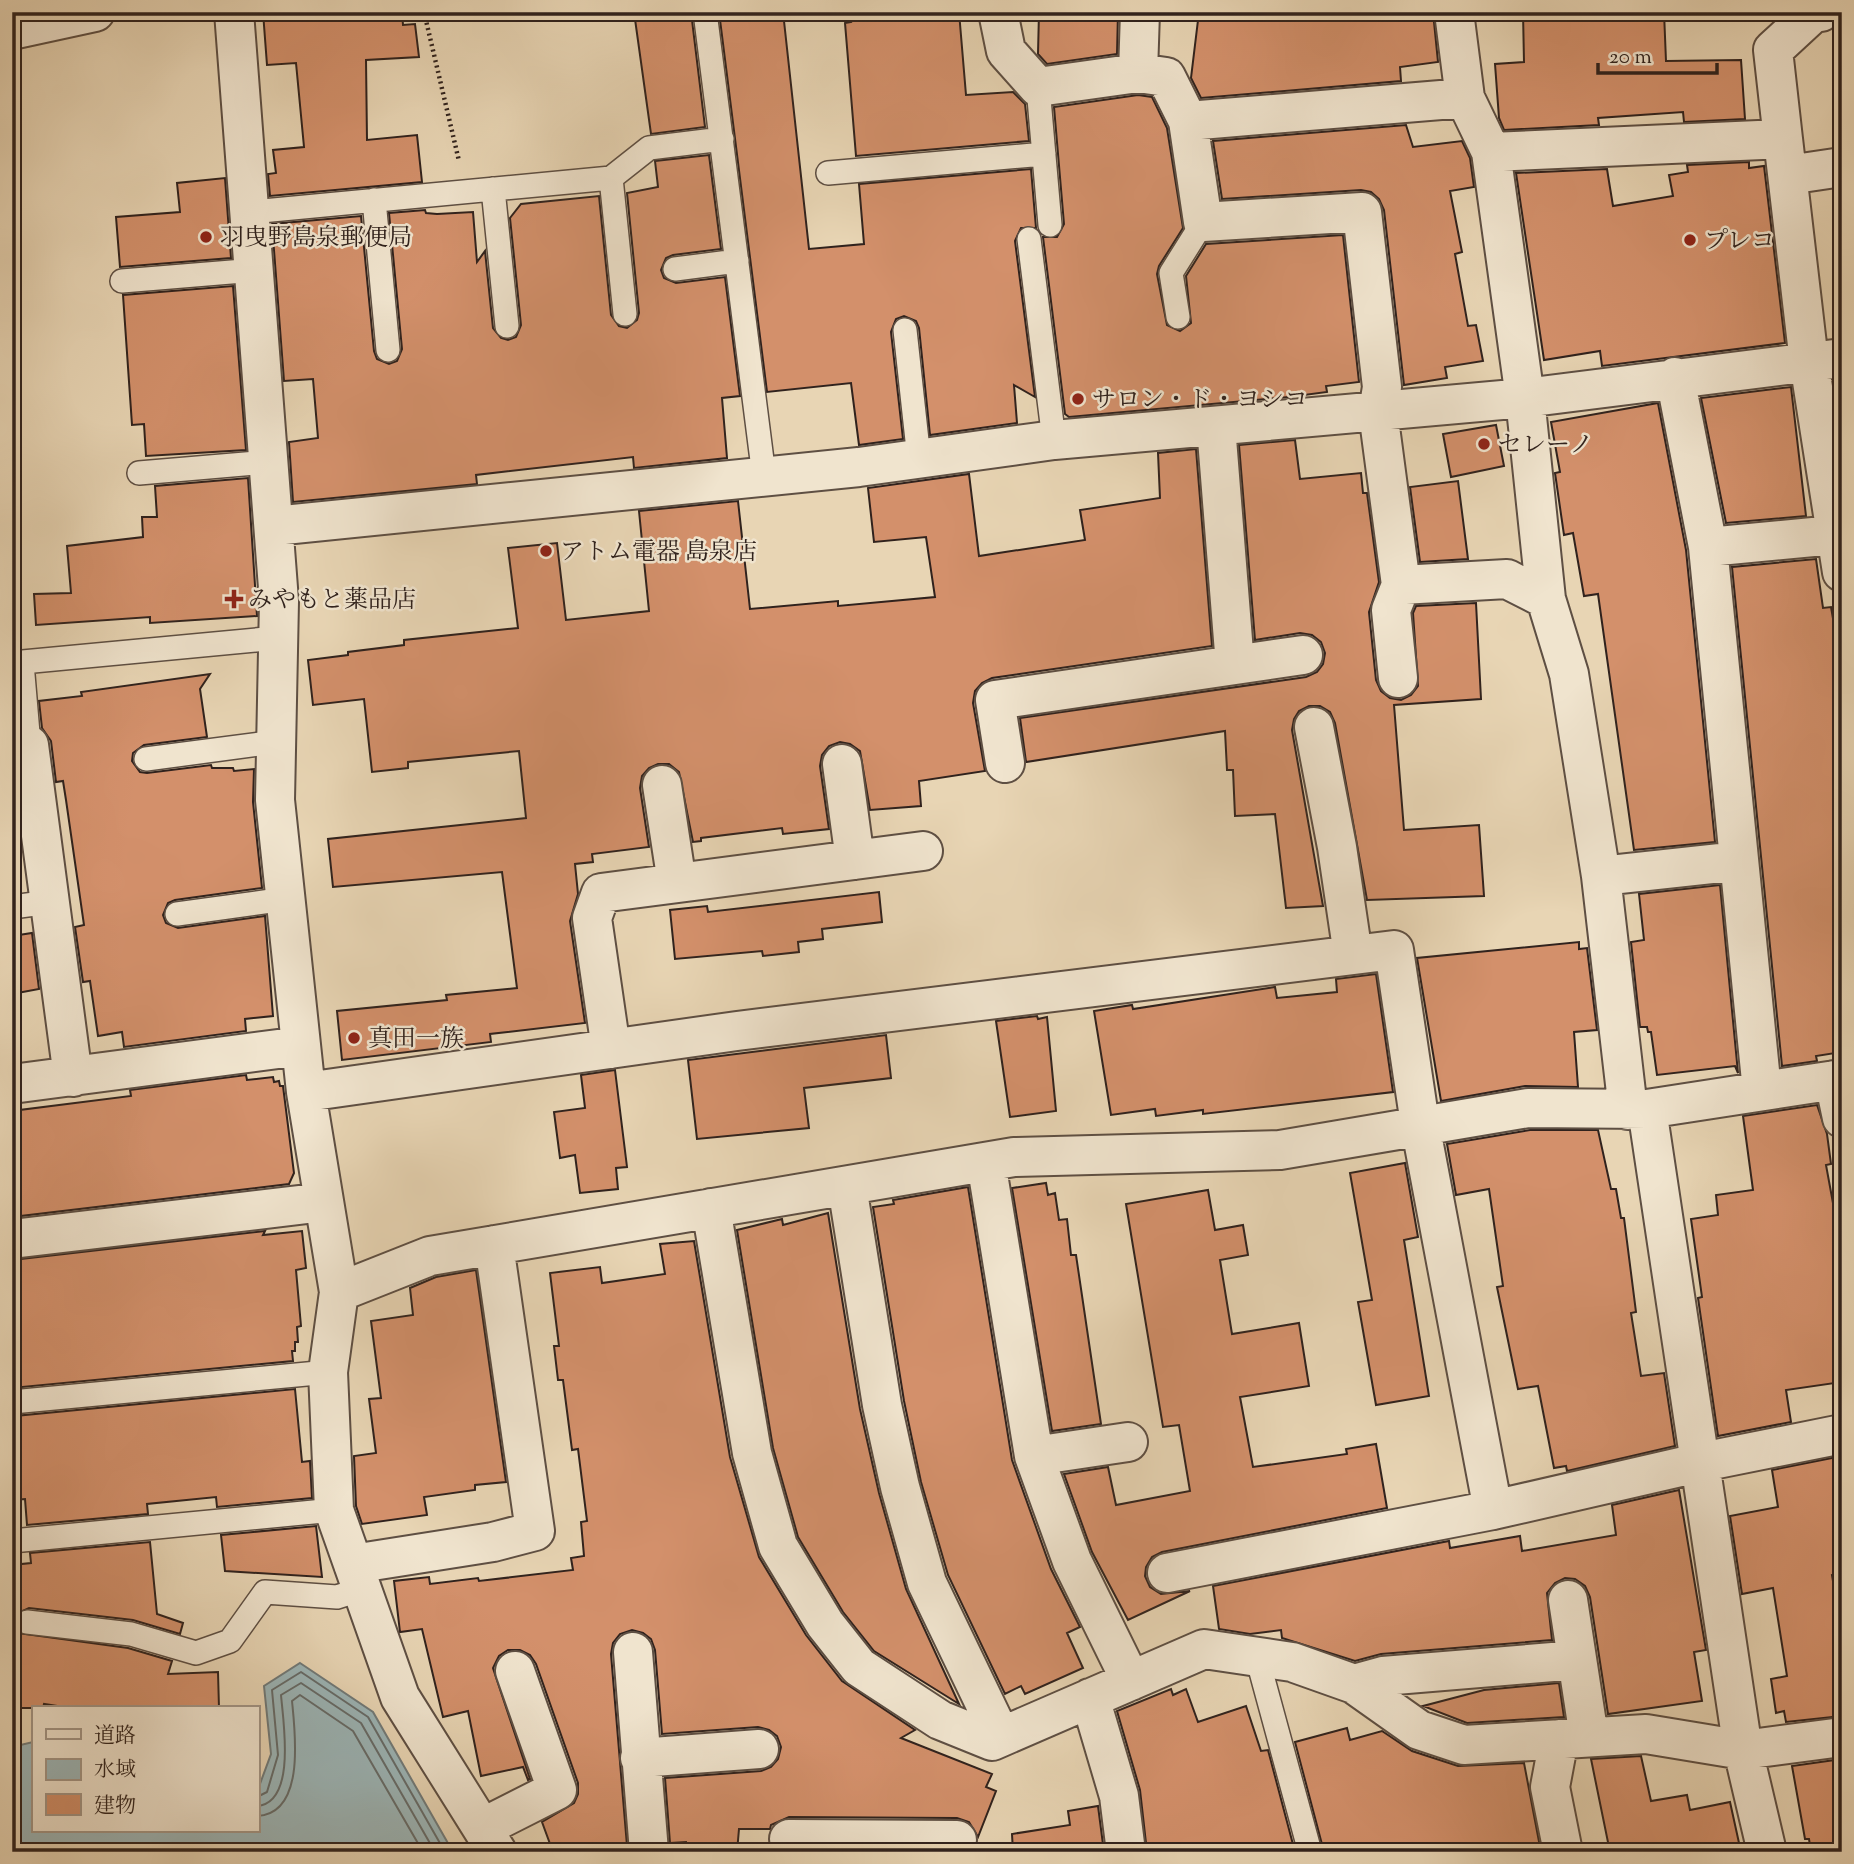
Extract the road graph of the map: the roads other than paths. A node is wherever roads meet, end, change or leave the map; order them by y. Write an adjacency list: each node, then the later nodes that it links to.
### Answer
1 (95, 12): 8 (street)
2 (234, 12): 22 (street)
3 (705, 12): 13 (lane)
4 (998, 12): 10 (street)
5 (1140, 12): 9 (street)
6 (1454, 12): 11 (street)
7 (1821, 12): 16 (street)
8 (12, 30)
9 (1138, 73): 10 (street); 12 (street)
10 (1038, 87): 15 (lane)
11 (1465, 98): 12 (street); 14 (street)
12 (1188, 121): 23 (street)
13 (722, 139): 19 (lane); 26 (lane)
14 (1491, 152): 16 (street); 37 (street)
15 (1044, 154): 18 (lane); 24 (lane)
16 (1786, 157): 17 (street); 35 (street)
17 (1842, 167)
18 (828, 173)
19 (611, 177): 20 (lane); 30 (lane)
20 (493, 189): 21 (lane); 32 (lane)
21 (374, 200): 22 (lane); 34 (lane)
22 (251, 212): 28 (street)
23 (1203, 222): 31 (lane); 38 (street)
24 (1050, 225)
25 (1029, 239): 40 (lane)
26 (737, 261): 27 (lane); 44 (lane)
27 (675, 269)
28 (256, 270): 29 (lane); 42 (street)
29 (122, 281)
30 (625, 314)
31 (1178, 317)
32 (507, 326)
33 (905, 330): 41 (lane)
34 (388, 350)
35 (1826, 360): 36 (street); 46 (street)
36 (1675, 377): 37 (street); 47 (street)
37 (1525, 398): 38 (street); 50 (street)
38 (1378, 412): 39 (street); 49 (street)
39 (1216, 426): 40 (street); 54 (street)
40 (1054, 440): 41 (street)
41 (919, 458): 44 (street)
42 (268, 462): 43 (lane); 45 (street)
43 (139, 472)
44 (764, 476): 45 (street)
45 (274, 526): 51 (street)
46 (1834, 535): 47 (street); 48 (street)
47 (1708, 547): 65 (street)
48 (1842, 572)
49 (1401, 585): 50 (street); 55 (street)
50 (1546, 599): 66 (street)
51 (276, 638): 53 (lane); 57 (street)
52 (1303, 655): 54 (street)
53 (17, 663): 58 (lane)
54 (1235, 665): 60 (street)
55 (1398, 678)
56 (1314, 727): 72 (street)
57 (275, 742): 59 (lane); 68 (street)
58 (21, 747): 69 (street)
59 (146, 759)
60 (1005, 763)
61 (842, 764): 64 (street)
62 (662, 785): 67 (street)
63 (923, 851): 64 (street)
64 (855, 860): 67 (street)
65 (1739, 862): 66 (street); 78 (street)
66 (1601, 876): 80 (street)
67 (677, 883): 74 (street)
68 (285, 899): 71 (lane); 73 (street)
69 (50, 902): 70 (lane); 75 (street)
70 (12, 907)
71 (177, 914)
72 (1353, 955): 74 (street); 82 (street)
73 (301, 1046): 75 (street); 79 (street)
74 (611, 1049): 79 (street)
75 (73, 1077): 77 (street)
76 (1838, 1080): 78 (street); 81 (street)
77 (12, 1084)
78 (1762, 1091): 80 (street)
79 (306, 1092): 85 (street)
80 (1638, 1109): 82 (street); 95 (street)
81 (1842, 1118)
82 (1420, 1124): 83 (street); 97 (street)
83 (986, 1162): 84 (street); 94 (street)
84 (846, 1186): 86 (street); 110 (street)
85 (324, 1202): 87 (street); 89 (street)
86 (711, 1208): 88 (street); 110 (street)
87 (12, 1239)
88 (494, 1245): 89 (street); 100 (street)
89 (339, 1292): 90 (street)
90 (328, 1372): 91 (lane); 96 (street)
91 (12, 1402)
92 (1842, 1434): 95 (street)
93 (1128, 1442): 94 (street)
94 (1034, 1455): 107 (street)
95 (1702, 1462): 97 (street); 114 (street)
96 (334, 1510): 98 (lane); 100 (street)
97 (1493, 1510): 99 (street)
98 (12, 1541)
99 (1167, 1573)
100 (358, 1576): 102 (lane); 117 (street)
101 (1568, 1600): 105 (street)
102 (27, 1622)
103 (634, 1652): 115 (street)
104 (1257, 1657): 107 (street); 108 (street); 122 (lane)
105 (1577, 1660): 108 (street); 112 (street)
106 (515, 1671): 117 (street)
107 (1131, 1681): 109 (street)
108 (1354, 1684): 112 (street)
109 (1090, 1698): 110 (street); 121 (street)
110 (1001, 1737)
111 (1842, 1737): 114 (street)
112 (1574, 1738): 114 (street); 123 (street)
113 (759, 1749): 115 (street)
114 (1743, 1750): 124 (street)
115 (640, 1758): 120 (street)
116 (789, 1839): 119 (street)
117 (489, 1840)
118 (957, 1840): 119 (street)
119 (864, 1846)
120 (649, 1852)
121 (1126, 1852)
122 (1310, 1852)
123 (1563, 1852)
124 (1767, 1852)

